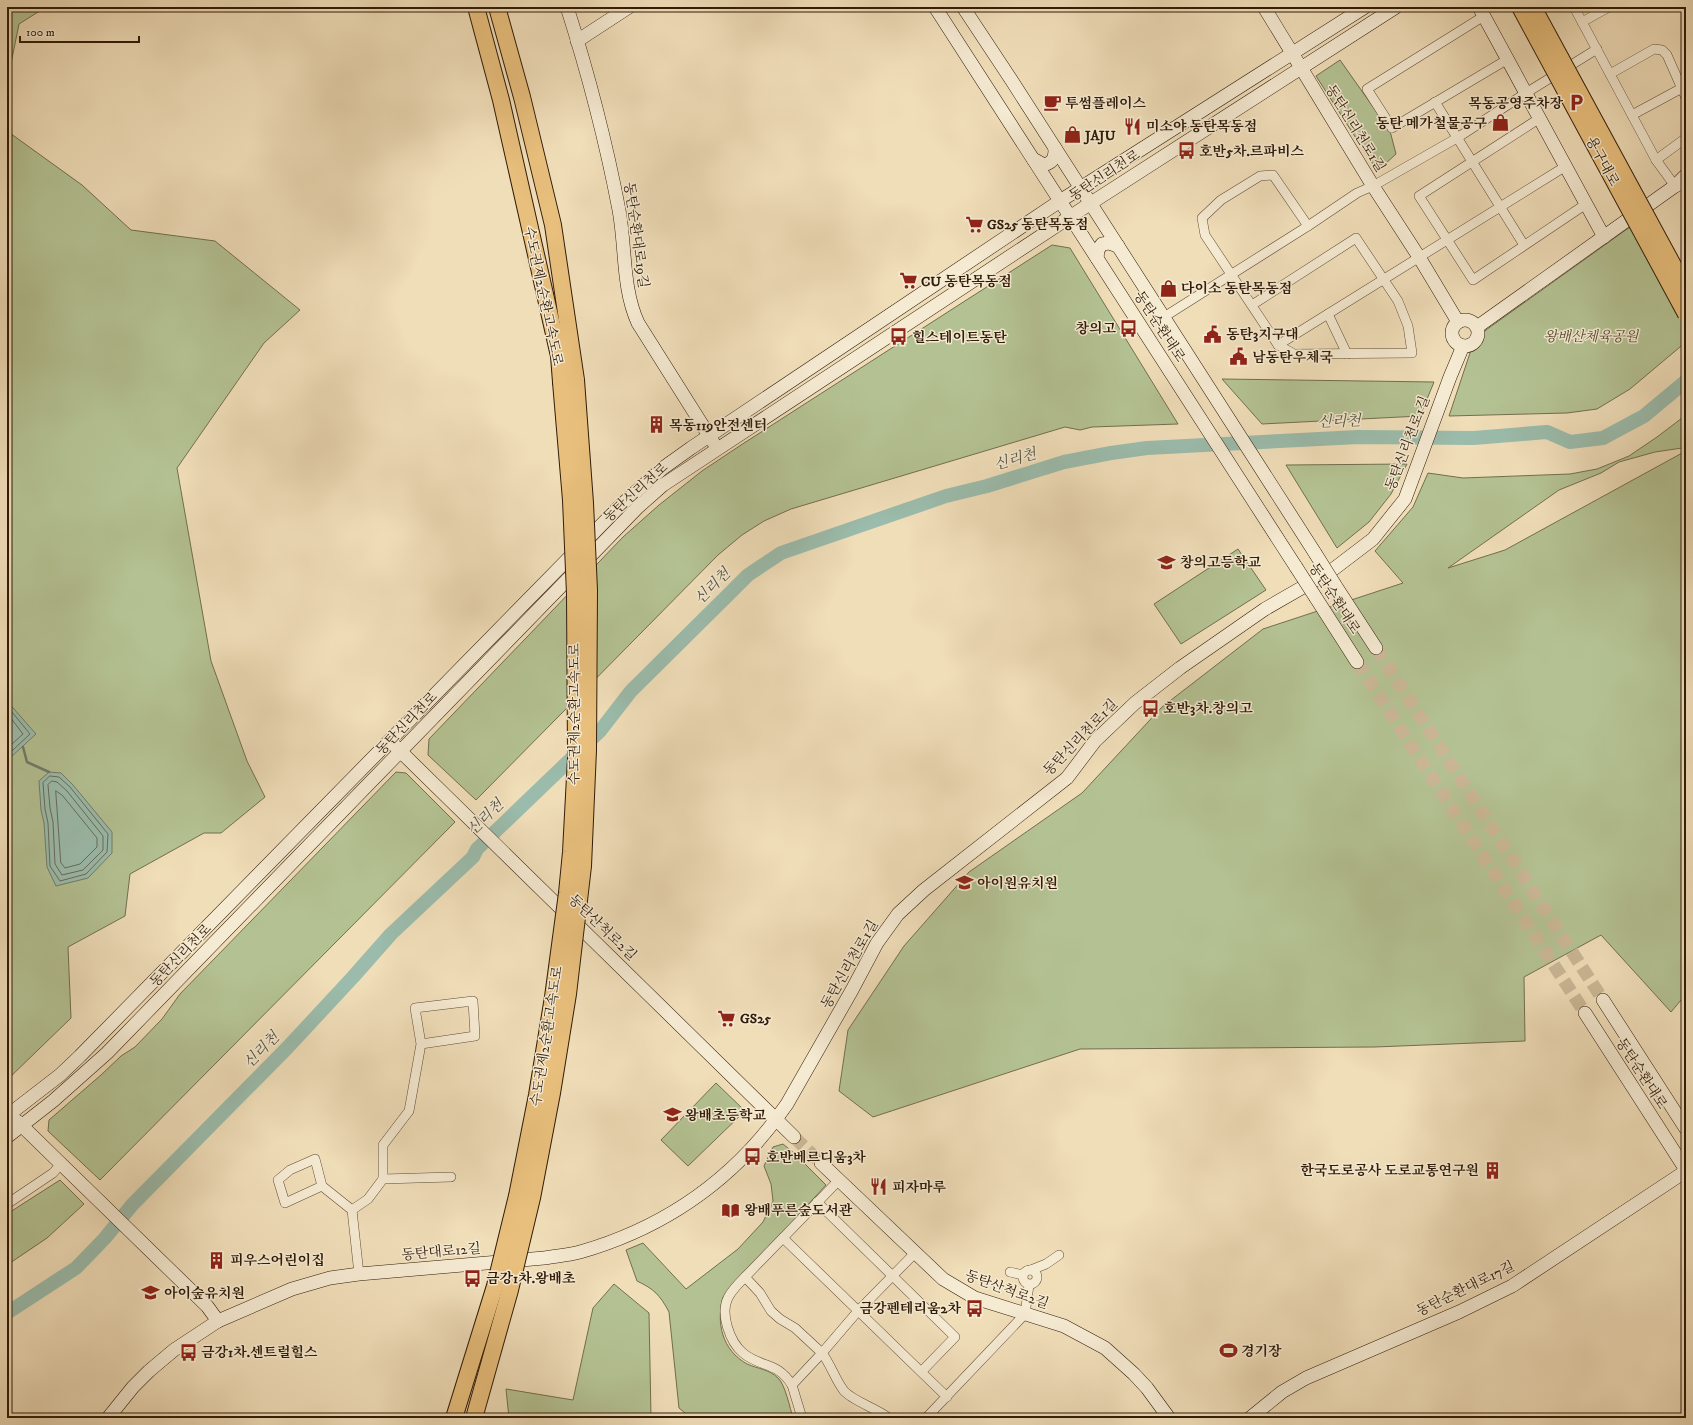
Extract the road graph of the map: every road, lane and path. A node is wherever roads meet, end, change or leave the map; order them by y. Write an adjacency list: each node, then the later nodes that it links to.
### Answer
1 (476, 7): 67 (highway, 수도권제2순환고속도로)
2 (497, 7): 67 (highway, 수도권제2순환고속도로)
3 (567, 7): 16 (main road, 동탄순환대로19길)
4 (629, 7): 16 (main road)
5 (935, 7): 31 (main road, 동탄순환대로)
6 (964, 7): 30 (main road, 동탄순환대로)
7 (1264, 7): 18 (main road, 동탄신리천로1길)
8 (1365, 7): 18 (main road, 동탄신리천로)
9 (1396, 7): 20 (main road, 동탄신리천로)
10 (1520, 7): 60 (highway, 용구대로, bridge)
11 (1533, 7): 57 (highway, 용구대로, bridge)
12 (1574, 7): 15 (street)
13 (1609, 7): 15 (street)
14 (1482, 11): 19 (main road); 25 (street)
15 (1582, 22): 17 (street)
16 (577, 41): 70 (main road, 동탄순환대로19길)
17 (1597, 49): 21 (street); 23 (street)
18 (1292, 53): 20 (main road, 동탄신리천로1길); 32 (main road, 동탄신리천로)
19 (1508, 59): 23 (main road); 25 (street)
20 (1301, 68): 36 (main road, 동탄신리천로); 39 (main road, 동탄신리천로1길)
21 (1610, 74): 22 (street); 26 (street)
22 (1682, 88): 24 (street); 26 (street)
23 (1526, 93): 27 (main road); 28 (street)
24 (1686, 98)
25 (1435, 102): 28 (street)
26 (1632, 115): 33 (street)
27 (1540, 118): 34 (street); 35 (main road)
28 (1457, 138): 34 (street); 39 (street)
29 (1686, 138): 33 (street)
30 (1055, 148): 31 (main road); 40 (main road, 동탄순환대로)
31 (1033, 159): 41 (main road, 동탄순환대로)
32 (1127, 159): 36 (main road); 40 (main road, 동탄신리천로)
33 (1656, 160): 38 (street)
34 (1472, 162): 44 (street); 49 (street)
35 (1566, 166): 43 (main road); 44 (street)
36 (1136, 174): 42 (main road, 동탄신리천로)
37 (1686, 175): 38 (main road)
38 (1681, 184): 48 (main road)
39 (1373, 186): 46 (street); 53 (main road, 동탄신리천로1길)
40 (1081, 188): 41 (main road, 동탄신리천로); 42 (main road, 동탄순환대로)
41 (1060, 201): 45 (main road, 동탄순환대로); 47 (main road, 동탄신리천로)
42 (1091, 203): 45 (main road, 동탄신리천로); 51 (main road, 동탄순환대로)
43 (1586, 204): 48 (main road); 50 (street)
44 (1500, 206): 49 (street); 50 (street)
45 (1070, 217): 52 (main road, 동탄신리천로); 54 (main road, 동탄순환대로)
46 (1308, 226): 55 (street); 55 (street)
47 (1010, 234): 52 (main road); 68 (main road, 동탄신리천로)
48 (1604, 237): 63 (main road)
49 (1447, 240): 50 (street); 53 (street)
50 (1524, 245)
51 (1118, 246): 54 (main road); 61 (main road, 동탄순환대로)
52 (1020, 250): 69 (main road, 동탄신리천로)
53 (1419, 257): 56 (street); 62 (main road, 동탄신리천로1길)
54 (1096, 258): 75 (main road, 동탄순환대로, bridge)
55 (1231, 275): 58 (street); 61 (street)
56 (1384, 279): 58 (street); 59 (street); 66 (street)
57 (1686, 289)
58 (1252, 305): 64 (street)
59 (1328, 314): 64 (street); 66 (street)
60 (1686, 314)
61 (1164, 317): 74 (main road, 동탄순환대로, bridge)
62 (1458, 322): 63 (main road); 65 (main road)
63 (1477, 328): 65 (main road)
64 (1278, 345): 66 (street)
65 (1463, 346): 86 (main road, 동탄신리천로1길)
66 (1347, 354)
67 (568, 381): 117 (highway, 수도권제2순환고속도로, bridge); 118 (highway, 수도권제2순환고속도로, bridge)
68 (751, 407): 69 (main road); 70 (main road, 동탄신리천로)
69 (758, 423): 71 (main road, 동탄신리천로)
70 (709, 436): 71 (main road, 동탄순환대로19길); 72 (main road, 동탄신리천로)
71 (718, 448): 73 (main road, 동탄신리천로)
72 (668, 464): 73 (main road); 76 (main road, 동탄신리천로)
73 (675, 477): 77 (main road, 동탄신리천로)
74 (1376, 648)
75 (1357, 662)
76 (418, 711): 77 (main road); 78 (main road, 동탄신리천로)
77 (430, 721): 79 (main road, 동탄신리천로)
78 (390, 740): 79 (main road, 동탄산척로2길); 80 (main road, 동탄신리천로)
79 (400, 752): 81 (main road, 동탄신리천로); 86 (main road, 동탄산척로2길)
80 (357, 774): 81 (main road); 85 (main road, 동탄신리천로)
81 (370, 783): 87 (main road, 동탄신리천로)
82 (1603, 1000): 88 (main road, 동탄순환대로)
83 (1585, 1013): 93 (main road, 동탄순환대로)
84 (421, 1044): 84 (street); 95 (street)
85 (9, 1115): 87 (main road)
86 (776, 1119): 90 (main road, 동탄산척로2길); 105 (main road, 동탄대로12길)
87 (22, 1126): 89 (main road, 동탄신리천로); 92 (main road)
88 (1686, 1129)
89 (7, 1137)
90 (794, 1137)
91 (821, 1163): 96 (main road, 동탄산척로2길)
92 (61, 1164): 99 (street); 111 (main road)
93 (1686, 1170): 123 (main road, 동탄순환대로17길)
94 (451, 1177): 95 (street)
95 (383, 1179): 100 (street)
96 (839, 1180): 98 (street); 102 (main road, 동탄산척로2길)
97 (322, 1186): 97 (street); 100 (street)
98 (817, 1202): 101 (street); 107 (street)
99 (7, 1204)
100 (352, 1210): 105 (street)
101 (783, 1238): 108 (street); 109 (street)
102 (915, 1253): 107 (street); 110 (main road, 동탄산척로2길)
103 (1059, 1255): 106 (street)
104 (1010, 1272): 106 (street)
105 (359, 1274): 111 (main road, 동탄대로12길)
106 (1031, 1274): 110 (street)
107 (892, 1275): 109 (street); 113 (street)
108 (745, 1278): 112 (street); 114 (street)
109 (858, 1311): 112 (street); 113 (street)
110 (1026, 1314): 115 (street); 122 (main road, 동탄산척로2길)
111 (218, 1321): 116 (main road, 동탄대로12길)
112 (822, 1353): 114 (street); 120 (street)
113 (922, 1371): 115 (street)
114 (792, 1385): 119 (street)
115 (947, 1397): 121 (street)
116 (108, 1418)
117 (454, 1418)
118 (474, 1418)
119 (802, 1418)
120 (889, 1418)
121 (926, 1418)
122 (1169, 1418)
123 (1250, 1418)

